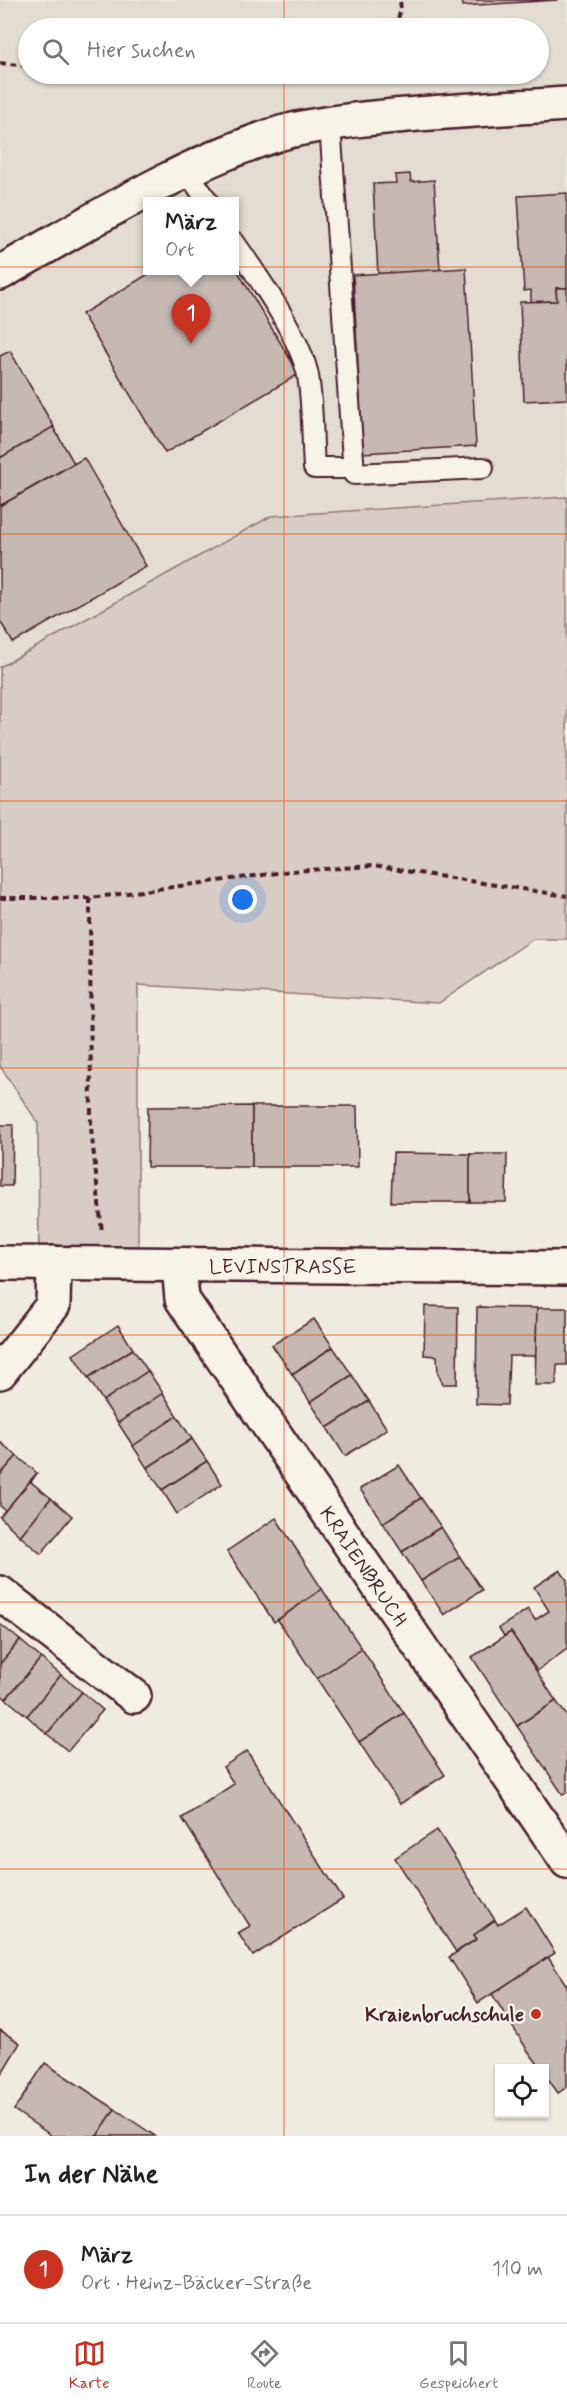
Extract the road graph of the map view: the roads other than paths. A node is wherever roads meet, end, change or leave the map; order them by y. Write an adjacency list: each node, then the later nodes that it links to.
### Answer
1 (567, 104): 2 (street)
2 (330, 124): 3 (street); 7 (lane)
3 (187, 171): 4 (lane); 6 (street)
4 (205, 197)
5 (239, 249): 7 (lane)
6 (0, 273)
7 (354, 468): 8 (lane)
8 (483, 468)
9 (0, 1263): 10 (street, LEVINSTRASSE)
10 (54, 1263): 11 (street, LEVINSTRASSE); 13 (street)
11 (179, 1265): 12 (street, LEVINSTRASSE); 16 (street, KRAIENBRUCH)
12 (567, 1268)
13 (0, 1372)
14 (0, 1593): 15 (street)
15 (134, 1696)
16 (567, 1861)

